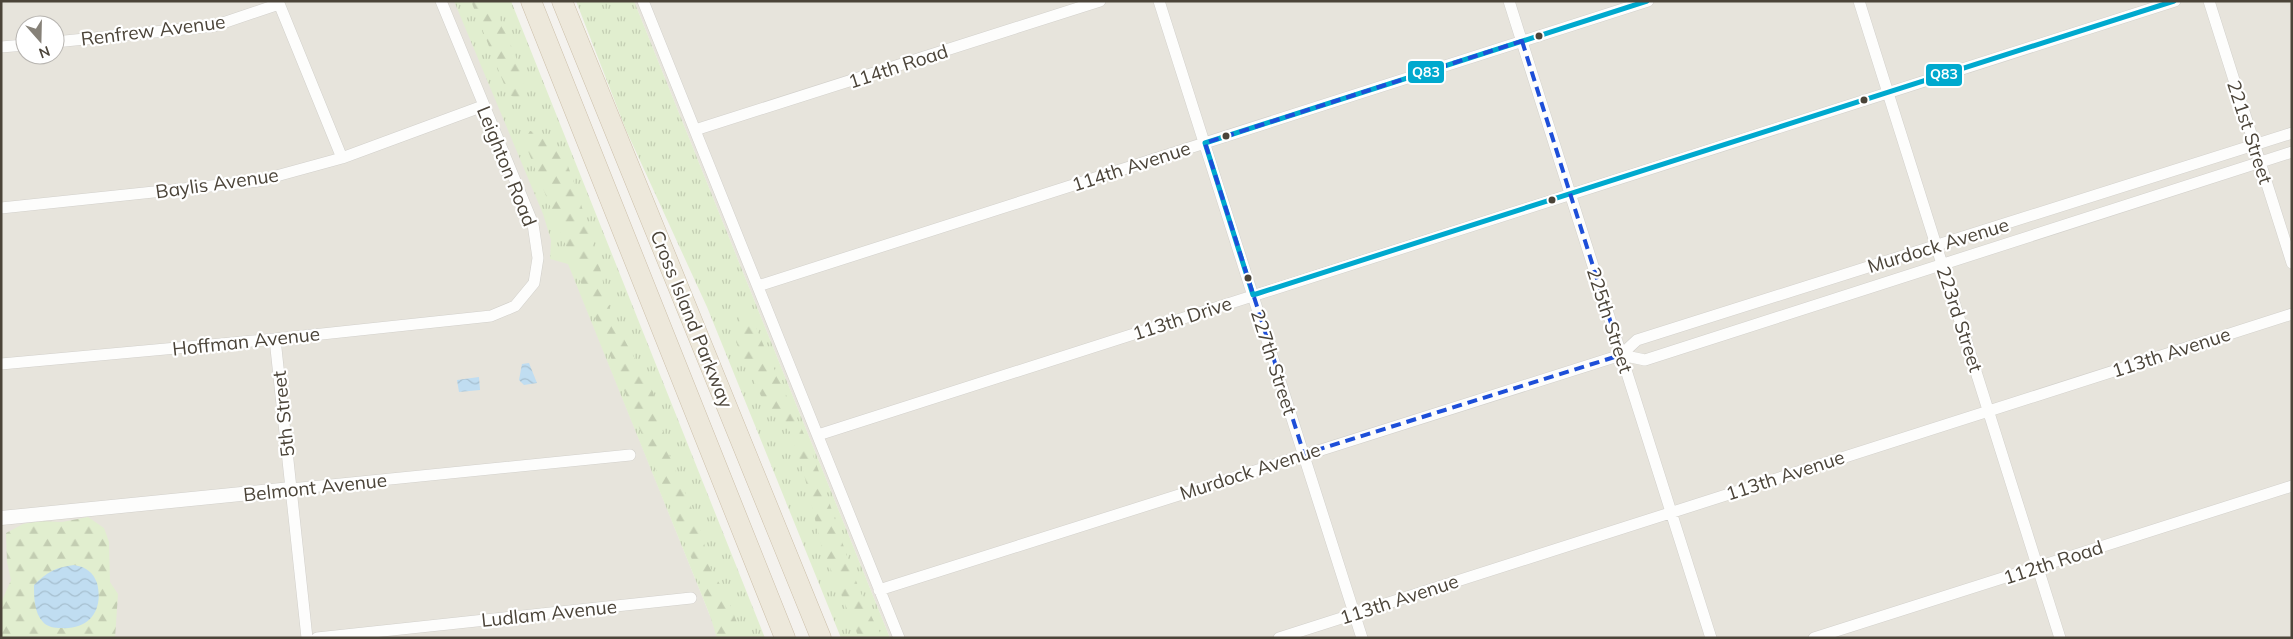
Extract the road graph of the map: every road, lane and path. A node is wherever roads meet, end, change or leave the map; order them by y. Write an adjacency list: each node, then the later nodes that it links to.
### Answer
1 (441, 1): 18 (street, Leighton Road)
2 (531, 1): 55 (highway, Cross Island Parkway)
3 (562, 1): 54 (highway, Cross Island Parkway)
4 (643, 1): 19 (street)
5 (1100, 1): 19 (street, 114th Road)
6 (1159, 1): 21 (street, 227th Street)
7 (1509, 1): 14 (street, 225th Street)
8 (1648, 1): 14 (street, 114th Avenue)
9 (1859, 1): 17 (street, 223rd Street)
10 (2175, 1): 17 (street, 113th Drive)
11 (2209, 1): 22 (street, 221st Street)
12 (279, 2): 13 (street, Renfrew Avenue); 24 (street)
13 (65, 41)
14 (1522, 42): 21 (street, 114th Avenue); 26 (street, 225th Street)
15 (15, 46): 16 (street)
16 (1, 48)
17 (1888, 93): 26 (street, 113th Drive); 30 (street, 223rd Street)
18 (483, 106): 24 (street, Baylis Avenue); 37 (street, Leighton Road)
19 (695, 130): 33 (street)
20 (2292, 133): 22 (street, Murdock Avenue)
21 (1205, 143): 33 (street, 114th Avenue); 34 (street, 227th Street)
22 (2254, 145): 25 (street, 221st Street); 27 (street, Murdock Avenue)
23 (2292, 152): 25 (street, Murdock Avenue)
24 (342, 158): 28 (street, Baylis Avenue)
25 (2260, 162): 29 (street, Murdock Avenue); 31 (street, 221st Street)
26 (1570, 194): 34 (street, 113th Drive); 40 (street, 225th Street)
27 (2098, 195): 29 (street); 30 (street, Murdock Avenue)
28 (1, 208)
29 (2104, 212): 32 (street, Murdock Avenue)
30 (1936, 245): 32 (street, 223rd Street); 35 (street, Murdock Avenue)
31 (2292, 263)
32 (1942, 264): 38 (street, Murdock Avenue); 42 (street, 223rd Street)
33 (758, 286): 43 (street)
34 (1253, 295): 43 (street, 113th Drive); 44 (street, 227th Street)
35 (1778, 295): 38 (street); 40 (street, Murdock Avenue)
36 (2292, 314): 42 (street, 113th Avenue)
37 (492, 316): 39 (street, Hoffman Avenue)
38 (1785, 316): 40 (street, Murdock Avenue)
39 (275, 339): 41 (street, Hoffman Avenue); 47 (street, 5th Street)
40 (1621, 355): 44 (street, Murdock Avenue); 48 (street, 225th Street)
41 (1, 364)
42 (1989, 410): 48 (street, 113th Avenue); 50 (street, 223rd Street)
43 (818, 435): 51 (street)
44 (1304, 454): 51 (street, Murdock Avenue); 53 (street, 227th Street)
45 (630, 455): 47 (street, Belmont Avenue)
46 (2292, 486): 50 (street, 112th Road)
47 (291, 489): 49 (street, Belmont Avenue); 56 (street, 5th Street)
48 (1671, 512): 53 (street, 113th Avenue); 61 (street, 225th Street)
49 (1, 518)
50 (2039, 566): 62 (street, 112th Road); 63 (street, 223rd Street)
51 (880, 590): 58 (street)
52 (692, 598): 57 (street, Ludlam Avenue)
53 (1354, 613): 59 (street, 113th Avenue); 60 (street, 227th Street)
54 (820, 636)
55 (785, 637)
56 (307, 638)
57 (317, 638)
58 (899, 638)
59 (1279, 638)
60 (1362, 638)
61 (1712, 638)
62 (1814, 638)
63 (2060, 638)

